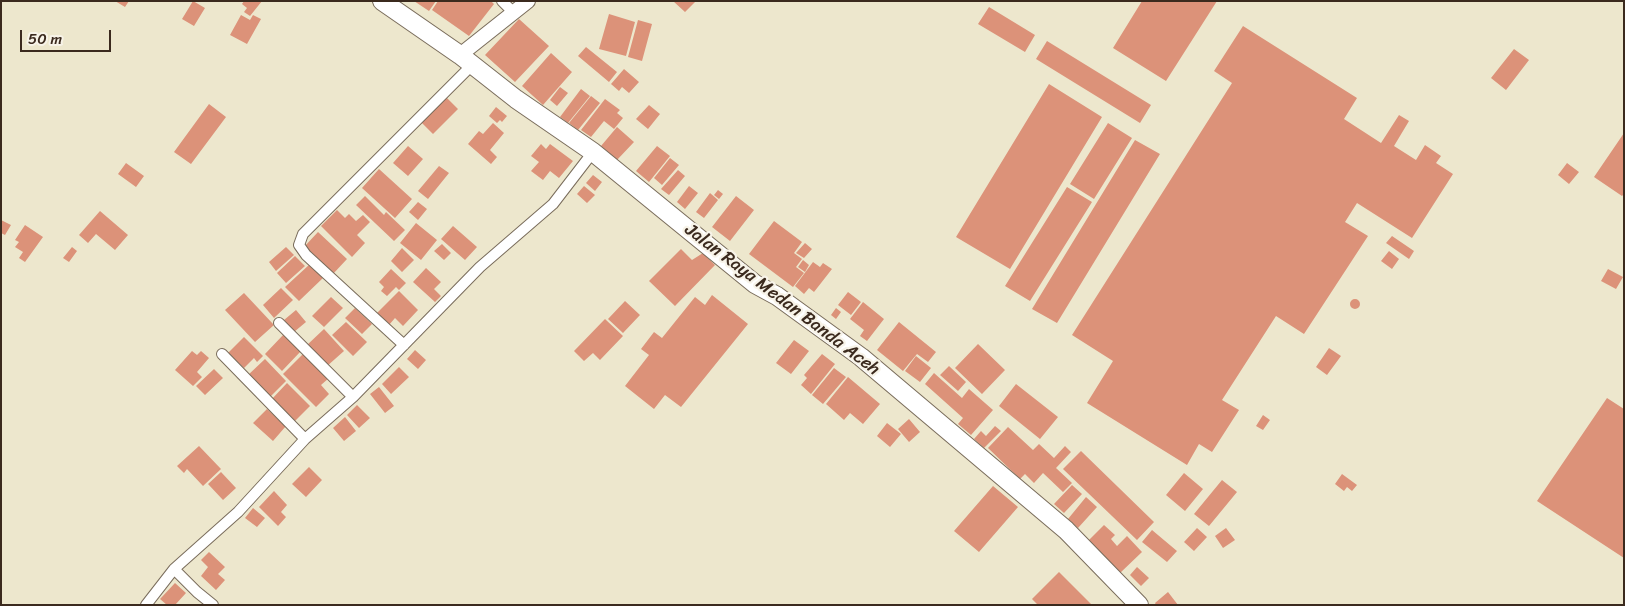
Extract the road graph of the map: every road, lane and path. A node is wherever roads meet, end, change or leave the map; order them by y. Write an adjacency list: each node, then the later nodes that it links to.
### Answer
1 (382, 1): 5 (highway, Jalan Raya Medan Banda Aceh)
2 (502, 1): 4 (street)
3 (528, 1): 4 (street)
4 (514, 13): 5 (street)
5 (466, 60): 6 (highway, Jalan Raya Medan Banda Aceh); 8 (street)
6 (593, 152): 8 (street); 15 (highway, Jalan Raya Medan Banda Aceh)
7 (279, 323): 10 (street)
8 (404, 345): 10 (street)
9 (222, 354): 11 (street)
10 (353, 397): 11 (street)
11 (305, 439): 12 (street)
12 (174, 569): 13 (street); 14 (street)
13 (146, 605)
14 (213, 605)
15 (1139, 605)

